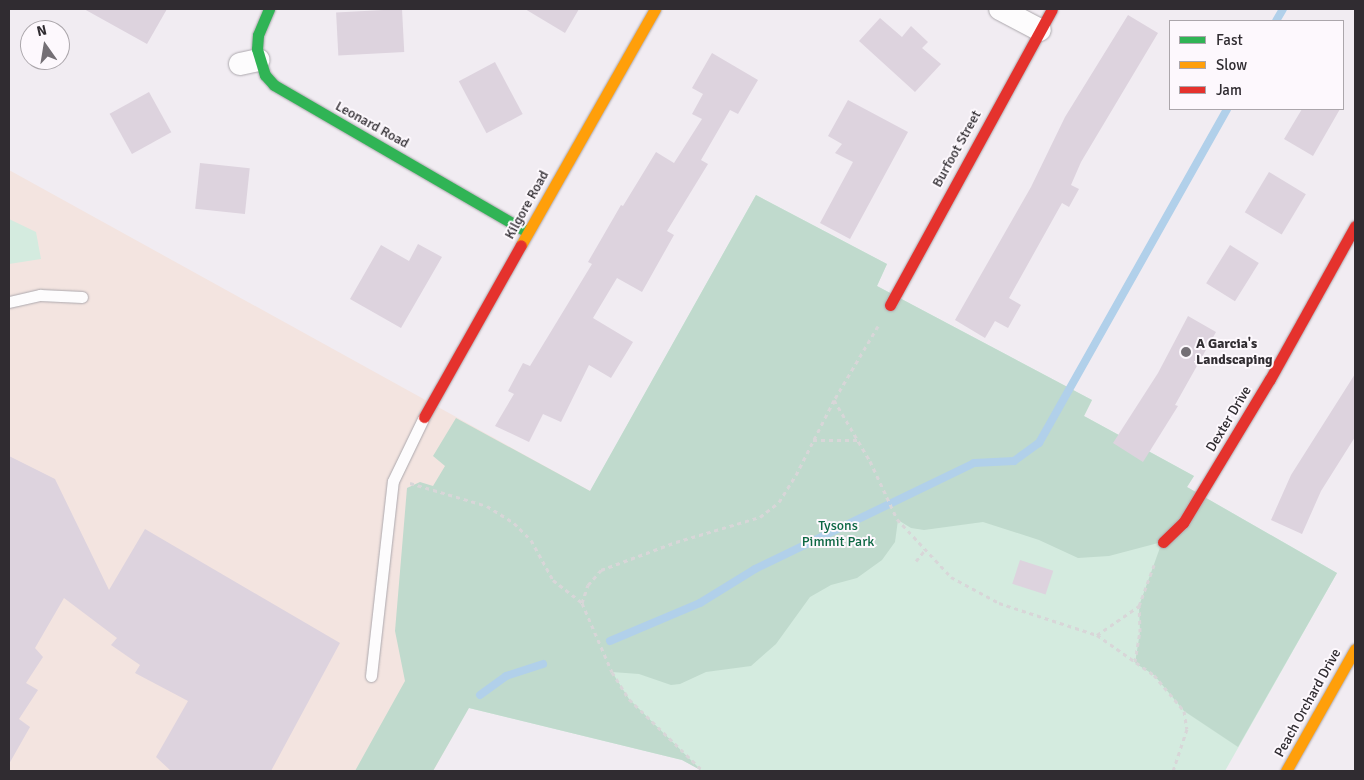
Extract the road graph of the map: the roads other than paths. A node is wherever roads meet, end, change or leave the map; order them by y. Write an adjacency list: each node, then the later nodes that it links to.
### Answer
1 (269, 9): 7 (street, Leonard Road)
2 (655, 9): 7 (street, Kilgore Road)
3 (1000, 9): 5 (street)
4 (1052, 9): 5 (street, Burfoot Street)
5 (1040, 30): 10 (street, Burfoot Street)
6 (1355, 226): 12 (street, Dexter Drive)
7 (528, 232): 11 (street, Kilgore Road)
8 (82, 297): 9 (lane)
9 (9, 302)
10 (890, 305)
11 (424, 417): 14 (lane)
12 (1163, 542)
13 (1355, 649): 15 (street, Peach Orchard Drive)
14 (371, 676)
15 (1286, 771)

